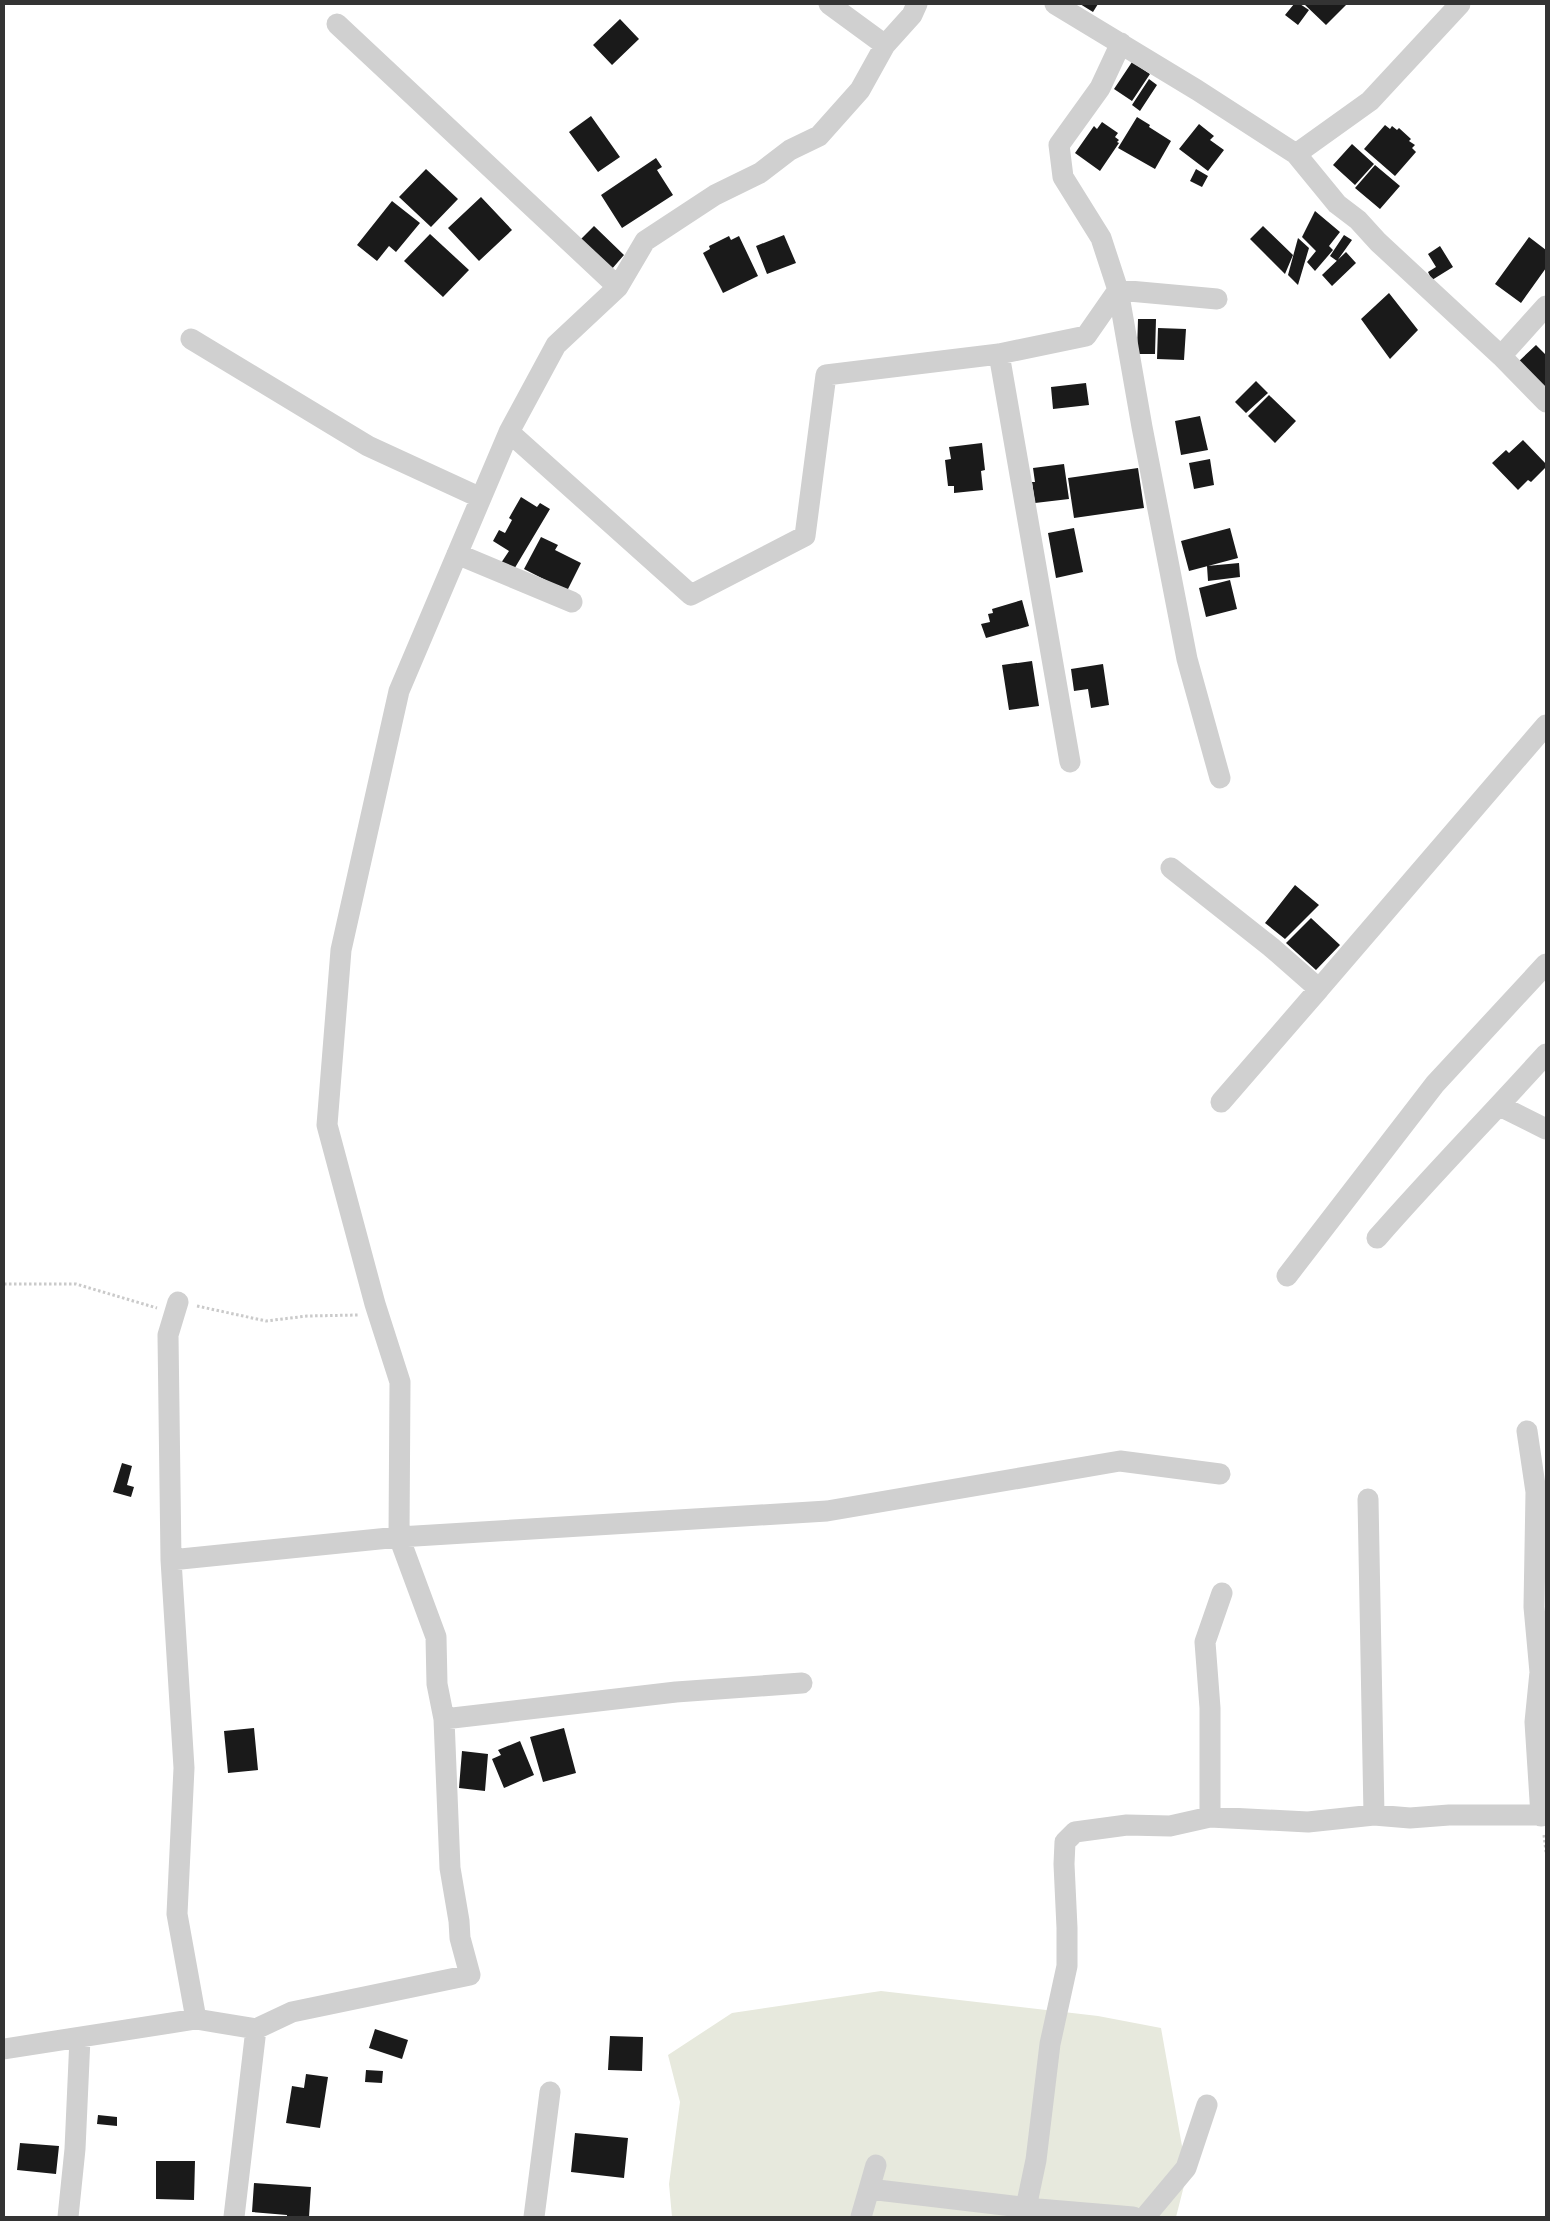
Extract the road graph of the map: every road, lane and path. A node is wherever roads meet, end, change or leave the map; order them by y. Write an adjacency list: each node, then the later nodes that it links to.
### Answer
1 (829, 4): 7 (street)
2 (918, 4): 7 (street)
3 (1055, 4): 6 (street)
4 (1460, 4): 8 (street)
5 (337, 24): 9 (street)
6 (1121, 43): 8 (street); 10 (street)
7 (886, 45): 9 (street)
8 (1296, 154): 15 (street)
9 (618, 287): 17 (street)
10 (1118, 290): 11 (street); 14 (street); 23 (street)
11 (1217, 299)
12 (1546, 306): 15 (street)
13 (191, 339): 18 (street)
14 (999, 354): 17 (street); 22 (street)
15 (1501, 356): 16 (street)
16 (1546, 402)
17 (509, 432): 18 (street)
18 (481, 498): 19 (street)
19 (457, 554): 20 (street); 37 (street)
20 (572, 602)
21 (1546, 725): 26 (street)
22 (1070, 762)
23 (1220, 778)
24 (1170, 868): 26 (street)
25 (1546, 964): 32 (street)
26 (1319, 989): 28 (street)
27 (1546, 1054): 29 (street)
28 (1221, 1102)
29 (1500, 1106): 30 (street); 31 (street)
30 (1546, 1129)
31 (1377, 1238)
32 (1287, 1276)
33 (178, 1302): 38 (street)
34 (1527, 1431): 40 (street)
35 (1220, 1474): 37 (street)
36 (1368, 1499): 43 (street)
37 (399, 1536): 38 (street); 42 (street)
38 (171, 1560): 46 (street)
39 (1222, 1593): 45 (street)
40 (1543, 1671): 44 (street)
41 (802, 1683): 42 (street)
42 (444, 1719): 47 (street)
43 (1374, 1815): 44 (street); 45 (street)
44 (1544, 1815)
45 (1210, 1817): 54 (street)
46 (196, 2020): 47 (street); 48 (street)
47 (256, 2029): 56 (street)
48 (80, 2038): 49 (street); 55 (street)
49 (4, 2050)
50 (550, 2092): 57 (street)
51 (1207, 2106): 60 (street)
52 (876, 2165): 53 (street)
53 (869, 2189): 54 (street); 58 (street)
54 (1025, 2212): 59 (street)
55 (68, 2217)
56 (234, 2217)
57 (534, 2217)
58 (861, 2217)
59 (1133, 2217)
60 (1146, 2217)

